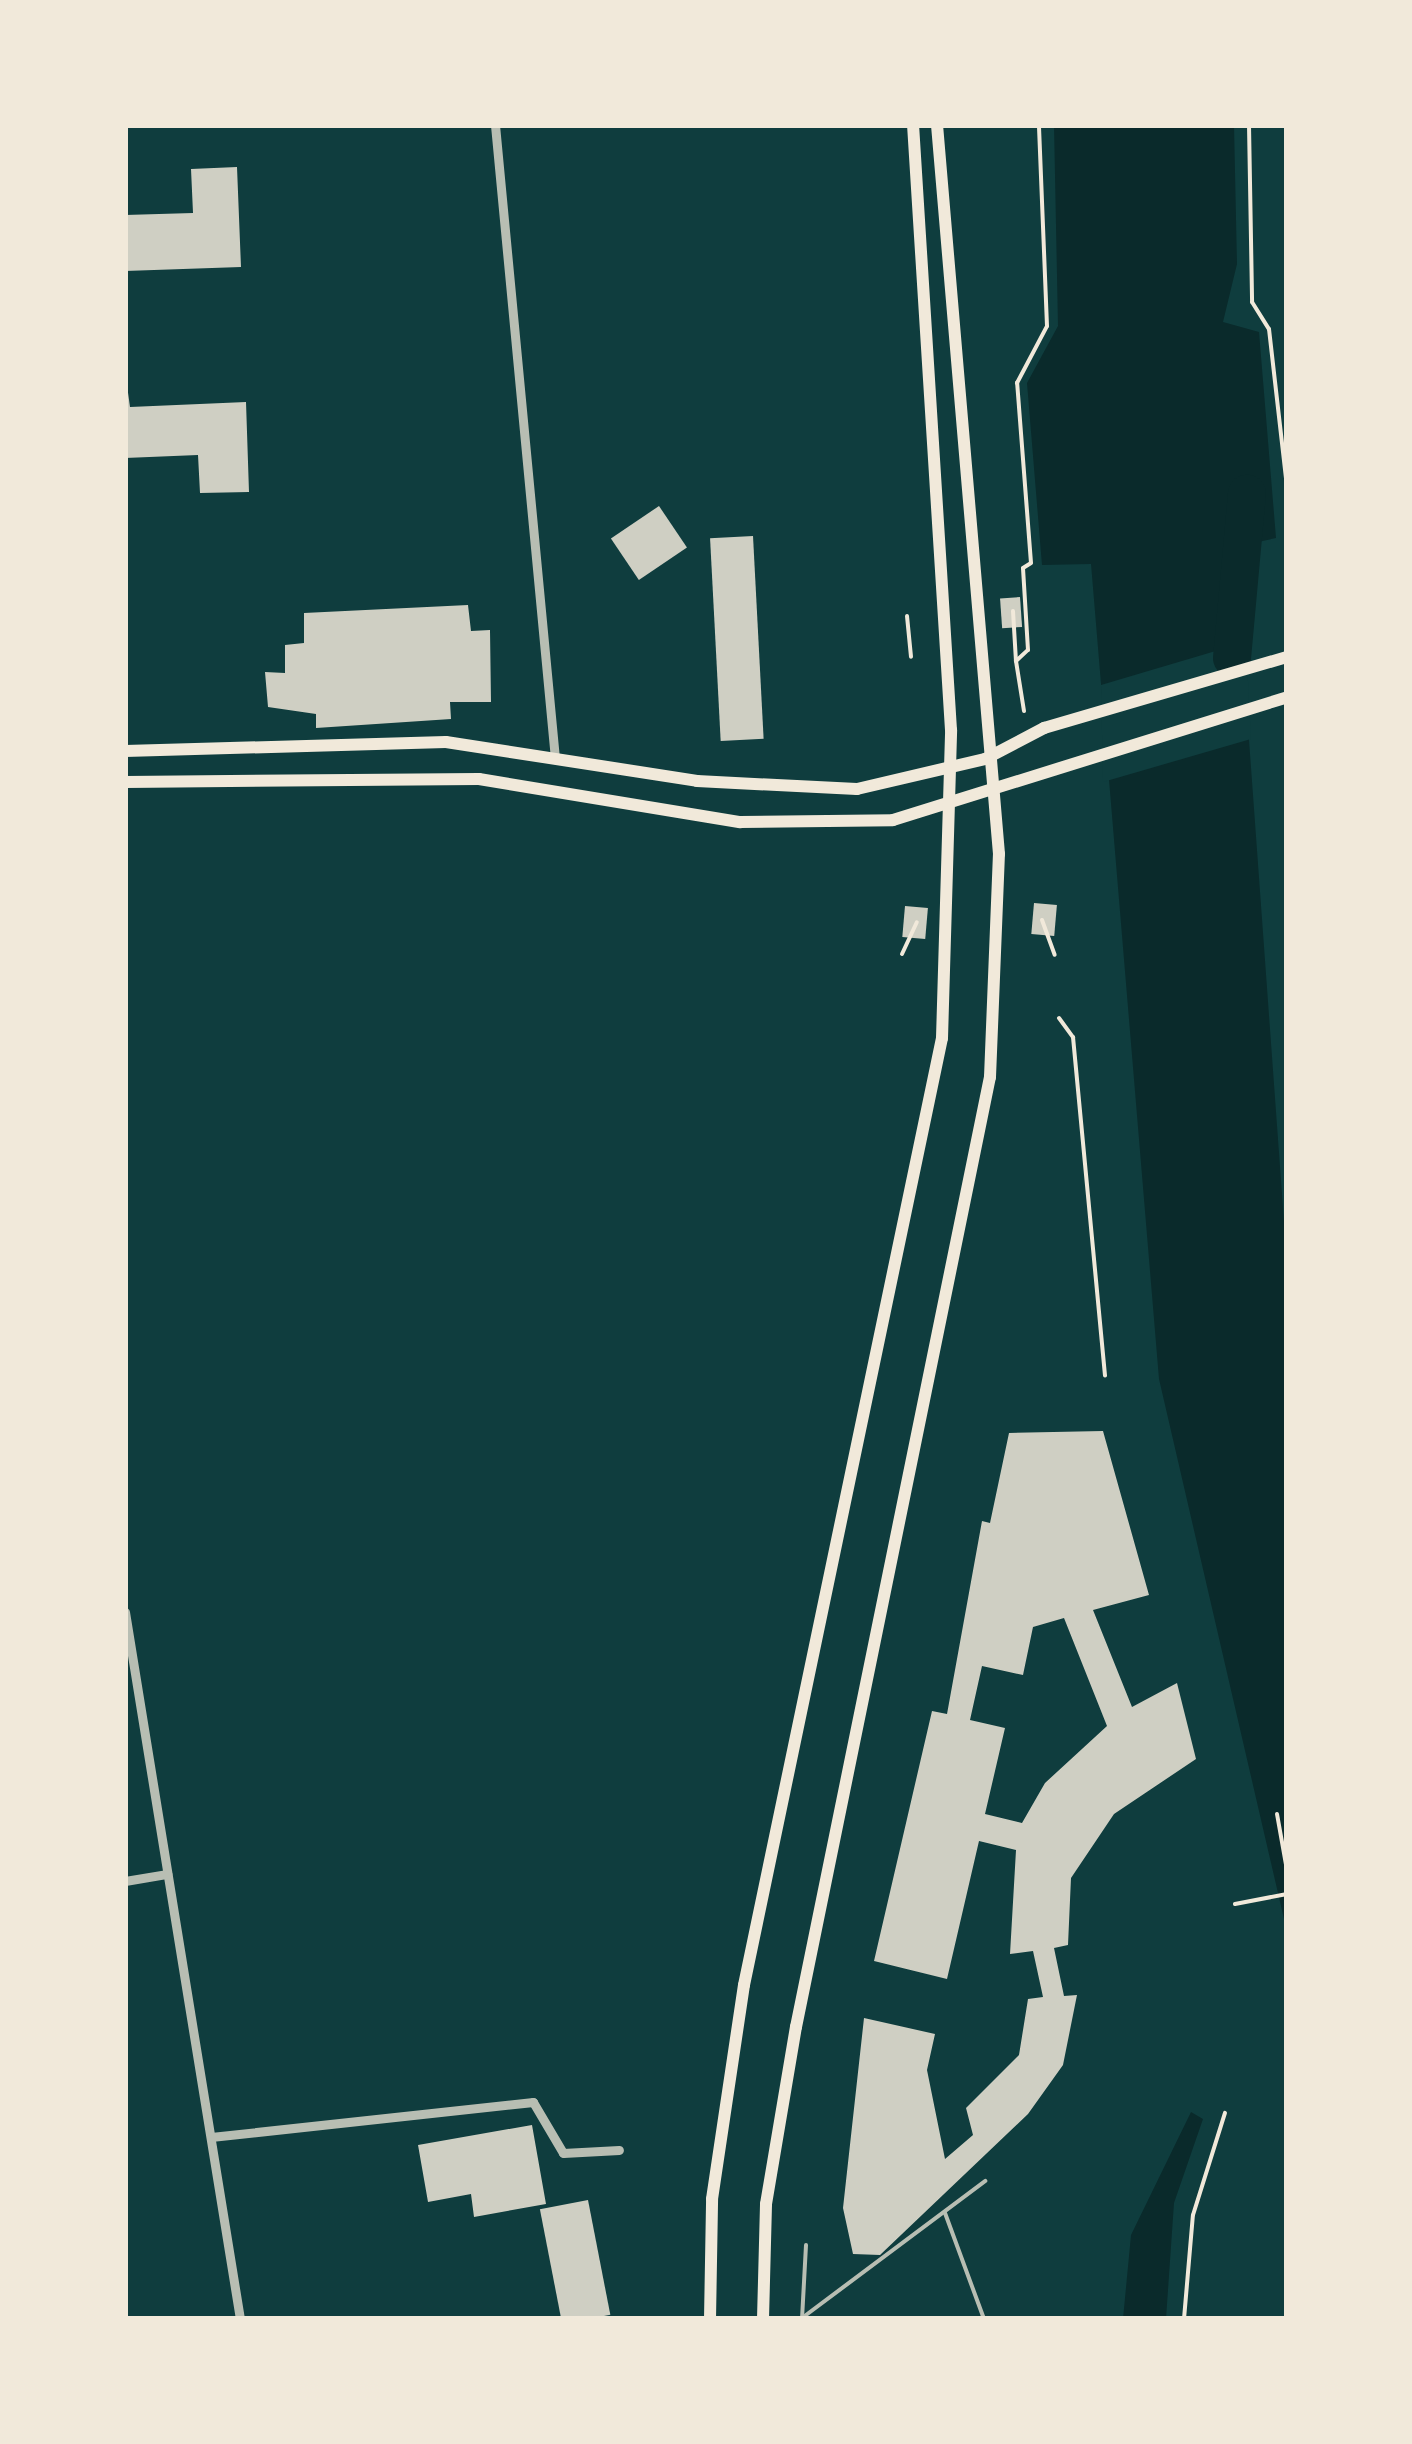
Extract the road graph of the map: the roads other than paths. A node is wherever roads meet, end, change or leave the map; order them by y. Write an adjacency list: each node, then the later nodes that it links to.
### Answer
1 (495, 125): 7 (street)
2 (913, 125): 9 (main road)
3 (938, 125): 8 (main road)
4 (1287, 658): 8 (main road)
5 (1287, 696): 11 (main road)
6 (125, 751): 7 (main road)
7 (555, 759): 9 (main road)
8 (986, 759): 9 (main road); 11 (main road)
9 (952, 769): 12 (main road)
10 (125, 782): 12 (main road)
11 (990, 795): 12 (main road); 24 (main road)
12 (953, 804): 23 (main road)
13 (125, 1612): 14 (street)
14 (168, 1874): 15 (street); 16 (street)
15 (125, 1881)
16 (211, 2137): 17 (street); 22 (street)
17 (619, 2150)
18 (985, 2180): 19 (lane)
19 (945, 2212): 21 (lane); 25 (lane)
20 (806, 2244): 21 (lane)
21 (802, 2318)
22 (240, 2319)
23 (710, 2319)
24 (762, 2319)
25 (984, 2319)

